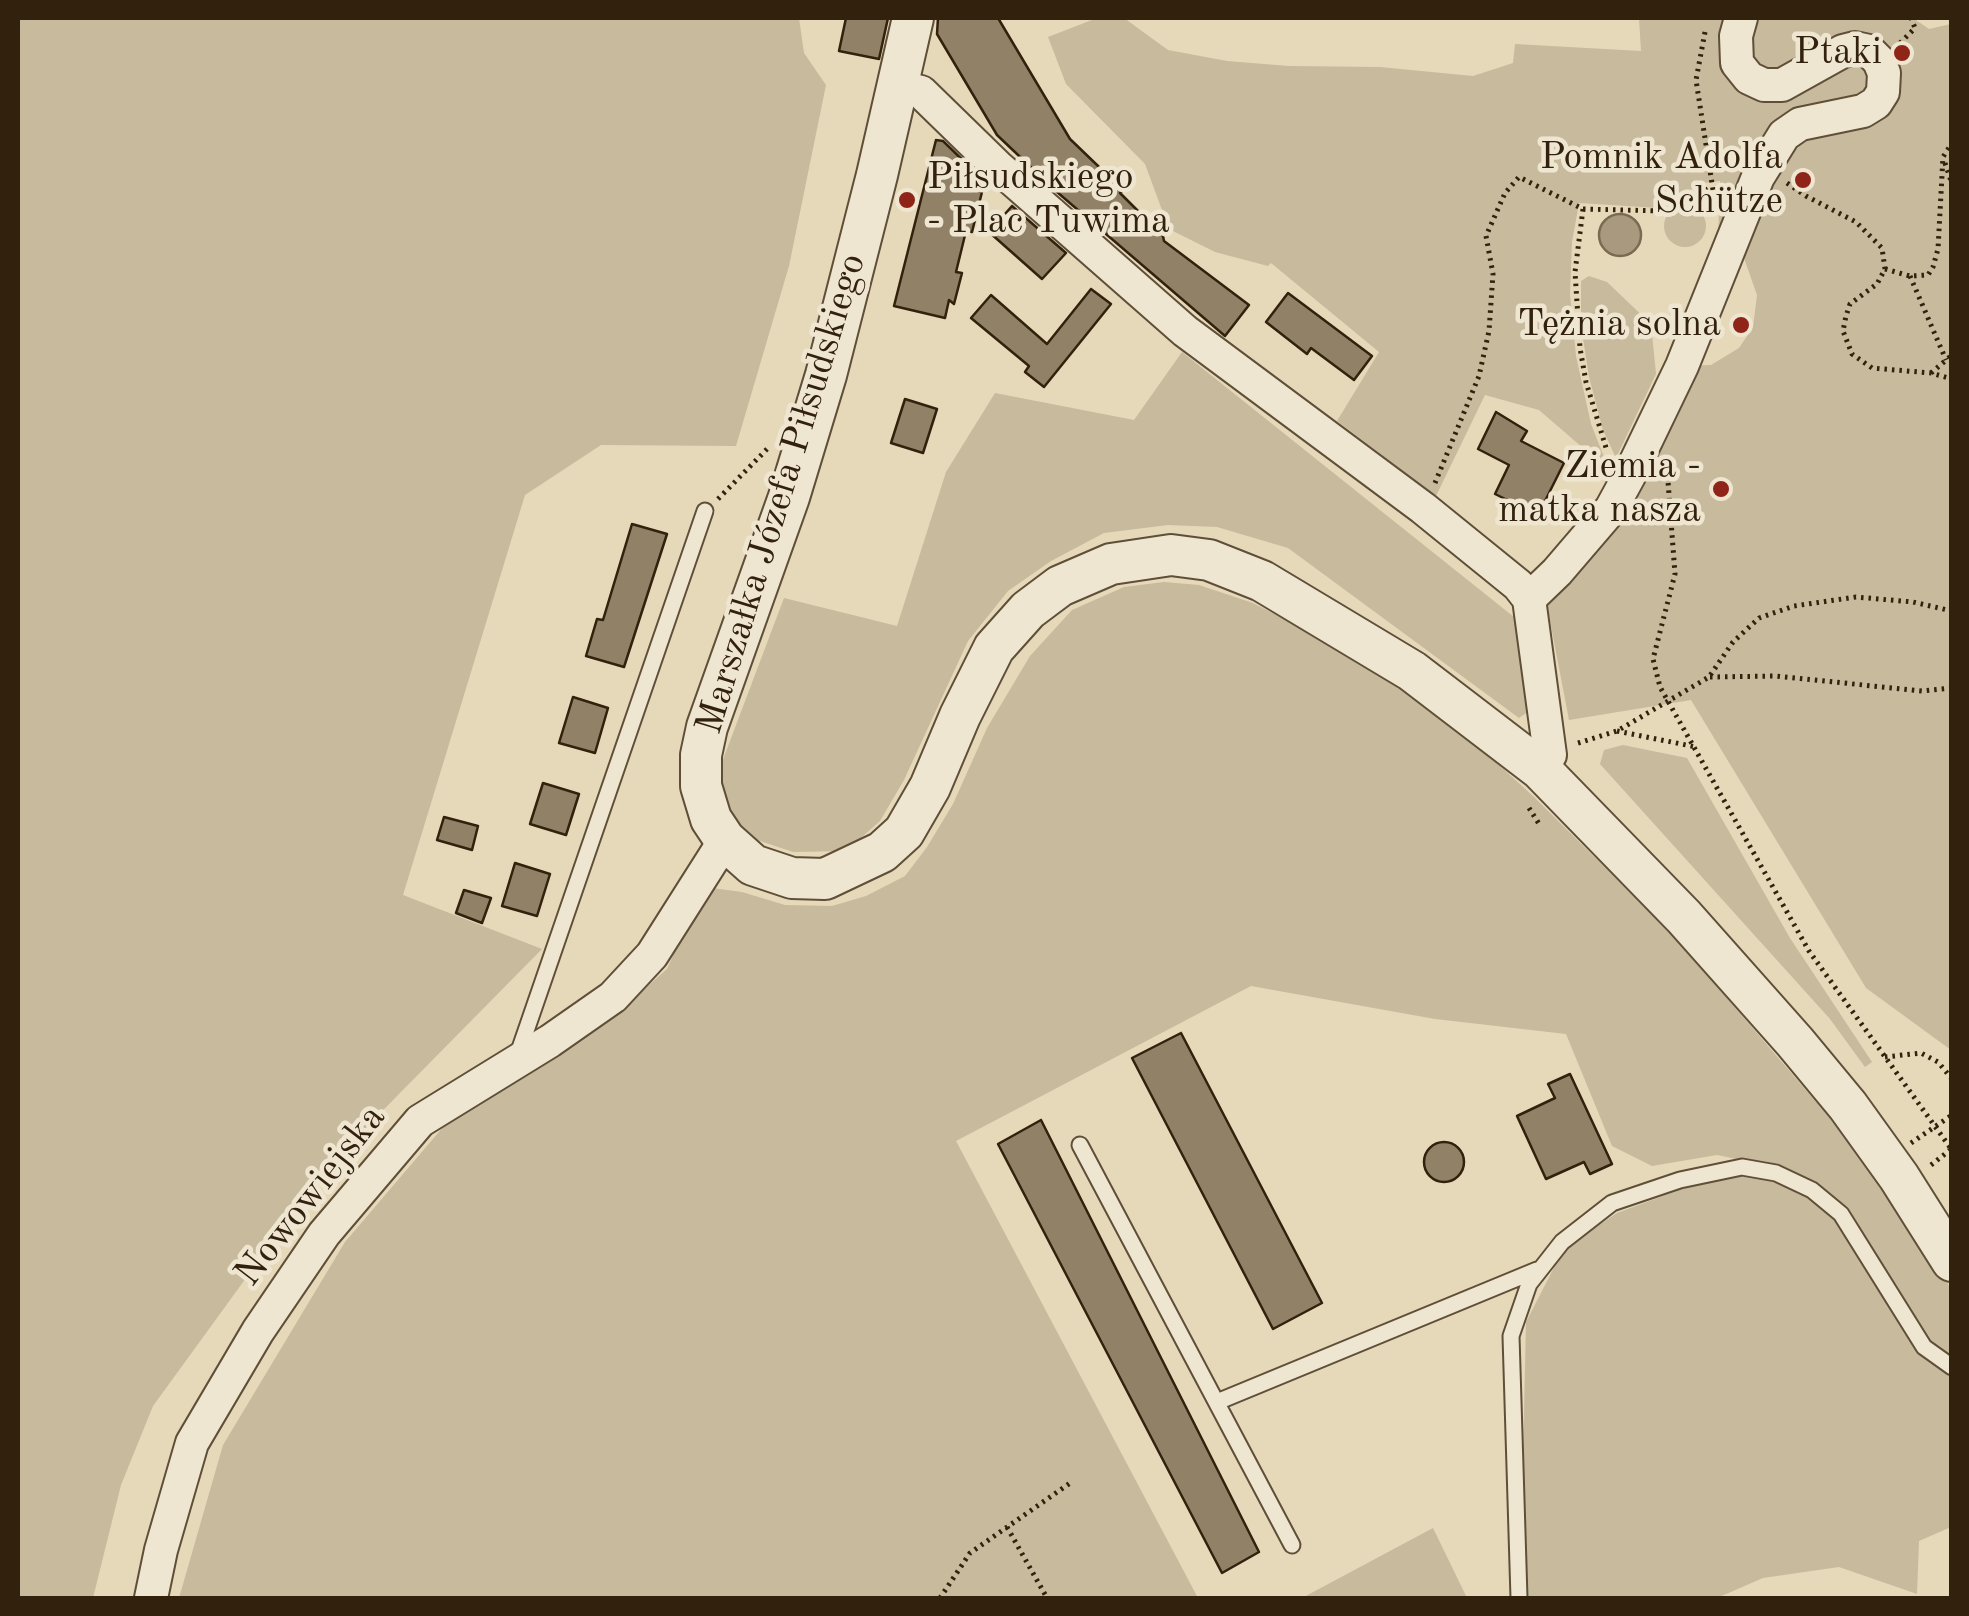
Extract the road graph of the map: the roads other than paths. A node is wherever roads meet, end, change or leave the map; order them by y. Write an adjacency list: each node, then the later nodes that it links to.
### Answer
1 (912, 18): 3 (street, Marszałka Józefa Piłsudskiego)
2 (1741, 18): 5 (street)
3 (898, 86): 5 (street); 7 (street, Marszałka Józefa Piłsudskiego)
4 (705, 511): 8 (lane)
5 (1529, 599): 6 (street)
6 (1545, 762): 7 (street, Marszałka Józefa Piłsudskiego); 10 (street, Marszałka Józefa Piłsudskiego)
7 (724, 840): 8 (street, Nowowiejska)
8 (515, 1062): 15 (street, Nowowiejska)
9 (1080, 1146): 13 (lane)
10 (1952, 1260)
11 (1541, 1268): 12 (lane); 13 (lane); 16 (lane)
12 (1952, 1367)
13 (1216, 1402): 14 (lane)
14 (1292, 1545)
15 (151, 1598)
16 (1519, 1598)

